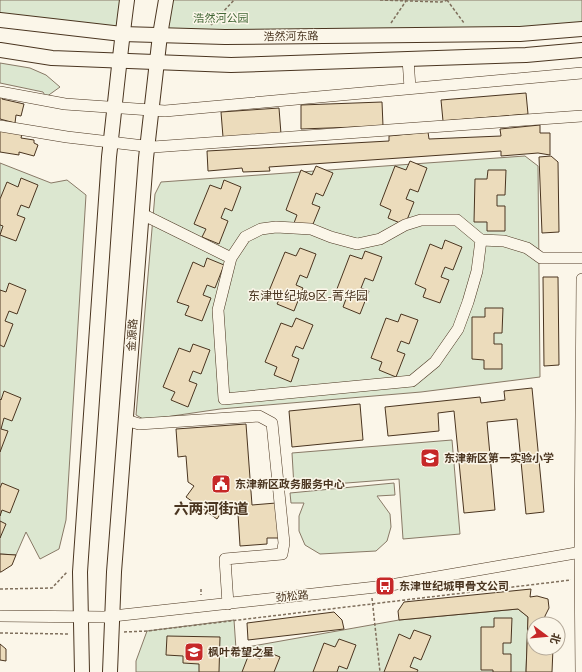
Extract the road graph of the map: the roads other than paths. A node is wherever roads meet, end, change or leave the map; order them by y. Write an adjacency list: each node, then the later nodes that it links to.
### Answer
1 (127, 0): 5 (main road)
2 (166, 0): 6 (main road, 金源路)
3 (0, 20): 5 (main road, 浩然河东路)
4 (582, 28): 6 (main road, 浩然河东路)
5 (122, 34): 6 (main road, 浩然河东路); 10 (main road)
6 (160, 35): 11 (main road, 金源路)
7 (0, 50): 10 (main road)
8 (582, 50): 9 (main road)
9 (408, 59): 11 (main road); 13 (street)
10 (119, 60): 11 (main road); 15 (main road)
11 (157, 62): 16 (main road, 金源路)
12 (582, 73): 13 (street)
13 (410, 88): 16 (street)
14 (0, 92): 15 (street)
15 (115, 107): 16 (street); 19 (main road)
16 (151, 110): 20 (main road, 金源路)
17 (582, 116): 20 (street)
18 (0, 126): 19 (street)
19 (111, 142): 20 (street); 31 (main road)
20 (147, 146): 21 (main road, 金源路)
21 (142, 214): 23 (street); 26 (main road, 金源路)
22 (481, 240): 23 (street); 23 (street); 24 (street)
23 (231, 258)
24 (582, 258)
25 (582, 279): 27 (street)
26 (126, 420): 28 (street); 30 (main road, 金源路)
27 (581, 552): 28 (street, 劲松路); 34 (street)
28 (228, 604): 30 (street, 劲松路)
29 (0, 616): 31 (street, 劲松路)
30 (112, 616): 31 (street, 劲松路); 33 (main road, 金源路)
31 (81, 617): 32 (main road)
32 (82, 672)
33 (110, 672)
34 (581, 672)

